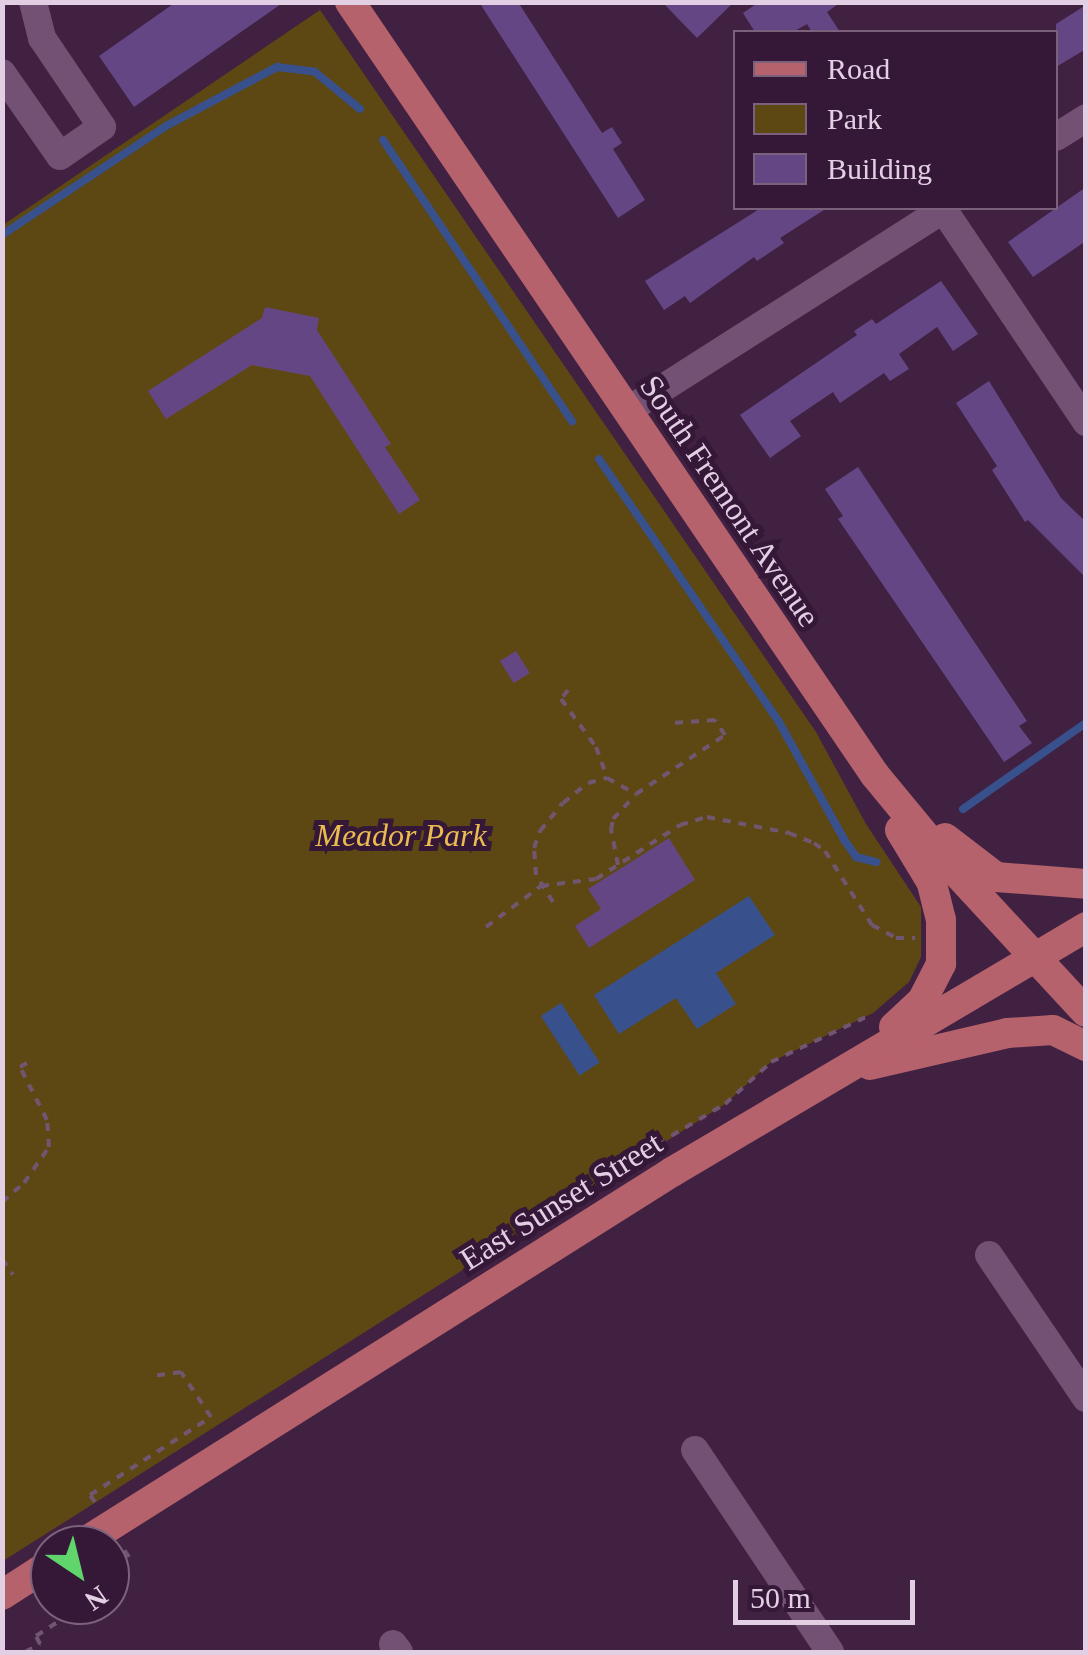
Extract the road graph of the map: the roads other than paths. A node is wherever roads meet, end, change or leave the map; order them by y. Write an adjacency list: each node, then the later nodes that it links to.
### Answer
1 (33, 2): 3 (street)
2 (350, 2): 8 (main road, South Fremont Avenue)
3 (2, 73)
4 (1086, 118): 5 (street)
5 (1058, 136)
6 (941, 210): 8 (street)
7 (945, 210): 9 (street)
8 (627, 411): 10 (main road, South Fremont Avenue)
9 (1086, 422)
10 (886, 789): 11 (main road); 13 (main road, South Fremont Avenue); 16 (main road)
11 (1086, 884)
12 (1086, 927): 13 (main road, East Sunset Street)
13 (1036, 958): 14 (main road, South Fremont Avenue); 16 (main road, East Sunset Street)
14 (1086, 1012)
15 (1086, 1046): 16 (main road)
16 (847, 1069): 20 (main road, East Sunset Street)
17 (989, 1254): 18 (street)
18 (1086, 1398)
19 (694, 1450): 23 (street)
20 (112, 1525)
21 (30, 1577): 22 (main road)
22 (2, 1595)
23 (830, 1652)

